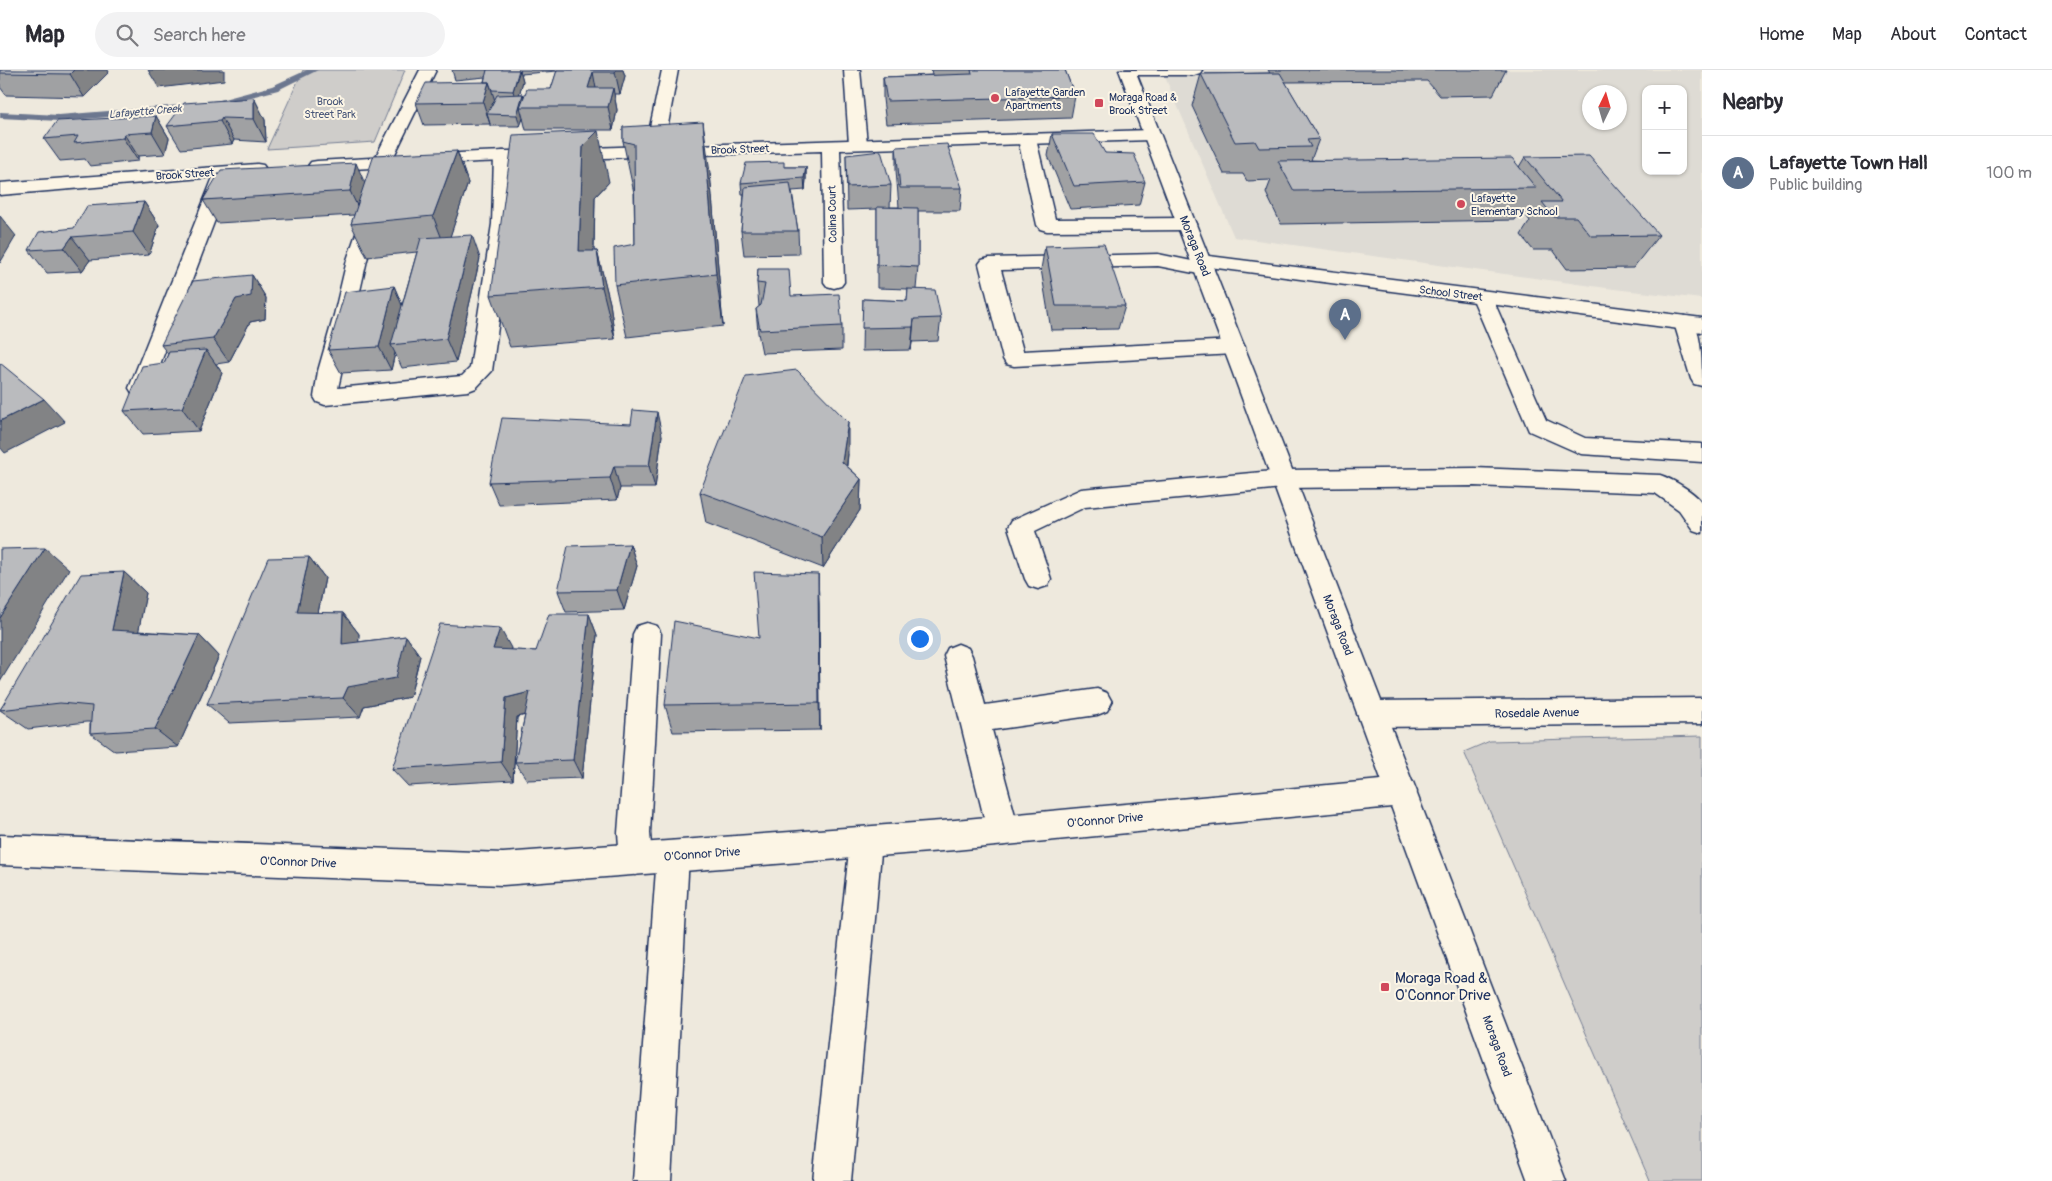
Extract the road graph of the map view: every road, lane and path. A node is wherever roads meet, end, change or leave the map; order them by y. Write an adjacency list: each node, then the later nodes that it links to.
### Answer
1 (428, 70): 13 (street)
2 (670, 70): 11 (street)
3 (852, 70): 9 (street)
4 (1128, 70): 7 (street, Moraga Road)
5 (1134, 70): 6 (street)
6 (1193, 70)
7 (1150, 135): 8 (street, Brook Street); 16 (street, Moraga Road)
8 (1027, 139): 9 (street, Brook Street); 16 (street)
9 (858, 144): 10 (street, Brook Street)
10 (831, 146): 11 (street, Brook Street); 18 (street, Colina Court)
11 (654, 151): 12 (street, Brook Street)
12 (503, 156): 13 (street, Brook Street); 13 (street)
13 (382, 162): 14 (street, Brook Street)
14 (224, 171): 15 (street, Brook Street); 23 (street)
15 (0, 189)
16 (1186, 224): 17 (street, Moraga Road)
17 (1202, 265): 19 (street, School Street); 21 (street, Moraga Road); 21 (street, School Street)
18 (834, 282)
19 (1482, 297): 20 (street, School Street); 24 (street)
20 (1694, 324): 22 (street)
21 (1234, 347): 25 (street, Moraga Road)
22 (1702, 379)
23 (140, 388)
24 (1702, 453)
25 (1283, 480): 26 (street); 27 (street); 32 (street, Moraga Road)
26 (1702, 524)
27 (1038, 579)
28 (647, 634): 39 (street)
29 (958, 656): 33 (street)
30 (1097, 702): 33 (street)
31 (1702, 711): 32 (street, Rosedale Avenue)
32 (1372, 714): 34 (street, Moraga Road)
33 (975, 719): 35 (street)
34 (1402, 792): 35 (street, O'Connor Drive); 42 (street, Moraga Road)
35 (1003, 830): 36 (street, O'Connor Drive)
36 (866, 842): 38 (street, O'Connor Drive); 41 (street)
37 (0, 850): 39 (street, O'Connor Drive)
38 (673, 856): 39 (street, O'Connor Drive); 40 (street)
39 (636, 859)
40 (652, 1181)
41 (832, 1181)
42 (1546, 1181)

